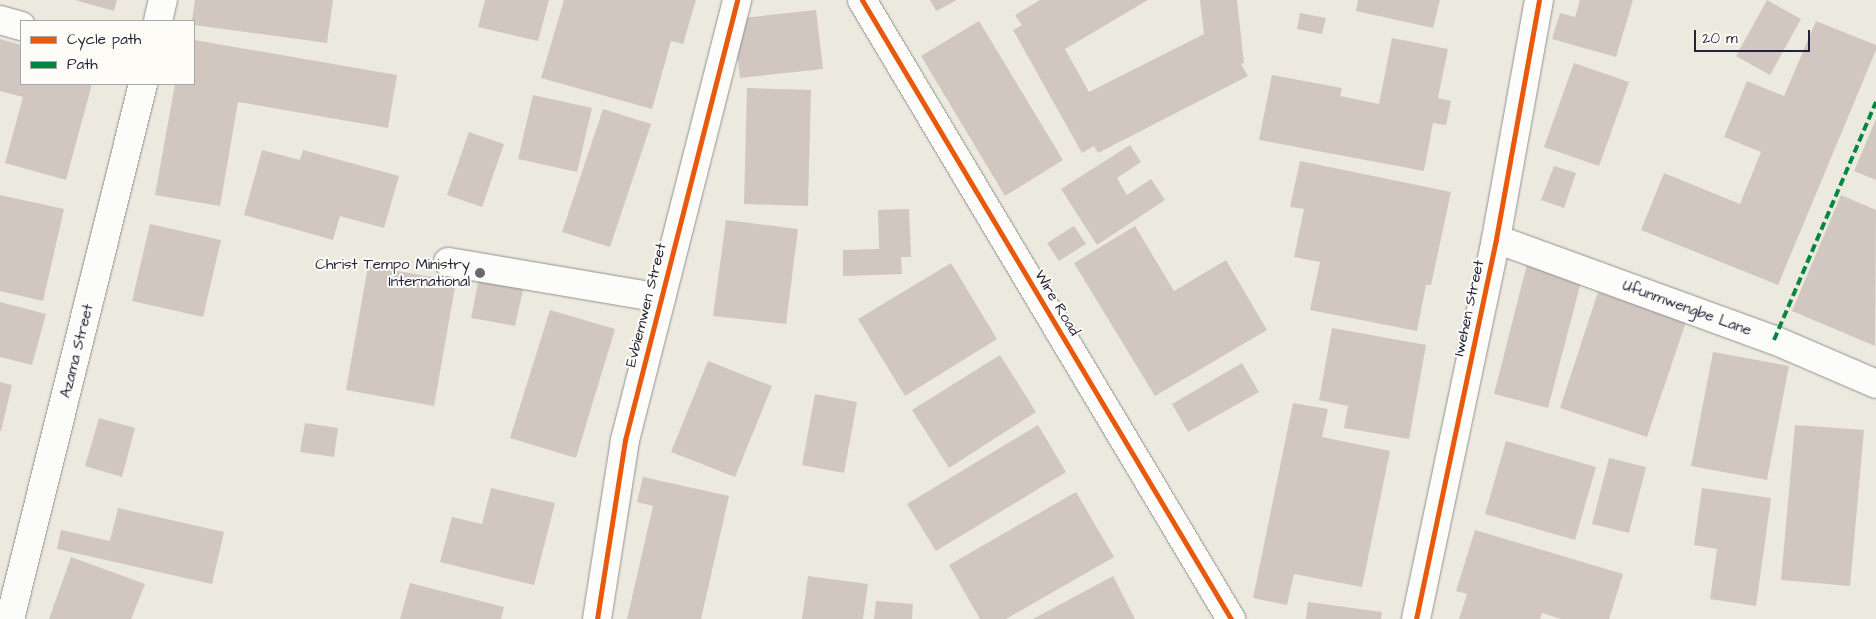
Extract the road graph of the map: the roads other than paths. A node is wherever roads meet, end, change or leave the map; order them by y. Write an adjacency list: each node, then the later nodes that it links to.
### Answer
1 (163, 0): 6 (street)
2 (737, 0): 11 (street, Evbiemwen Street)
3 (862, 0): 15 (street, Wire Road)
4 (1539, 0): 9 (street, Iwehen Street)
5 (0, 20): 7 (street)
6 (158, 20)
7 (20, 26)
8 (143, 85): 13 (street, Azama Street)
9 (1496, 239): 12 (street, Ufunmwengbe Lane); 16 (street, Iwehen Street)
10 (448, 262): 11 (street)
11 (661, 298): 14 (street, Evbiemwen Street)
12 (1876, 384)
13 (10, 619)
14 (597, 619)
15 (1231, 619)
16 (1416, 619)

